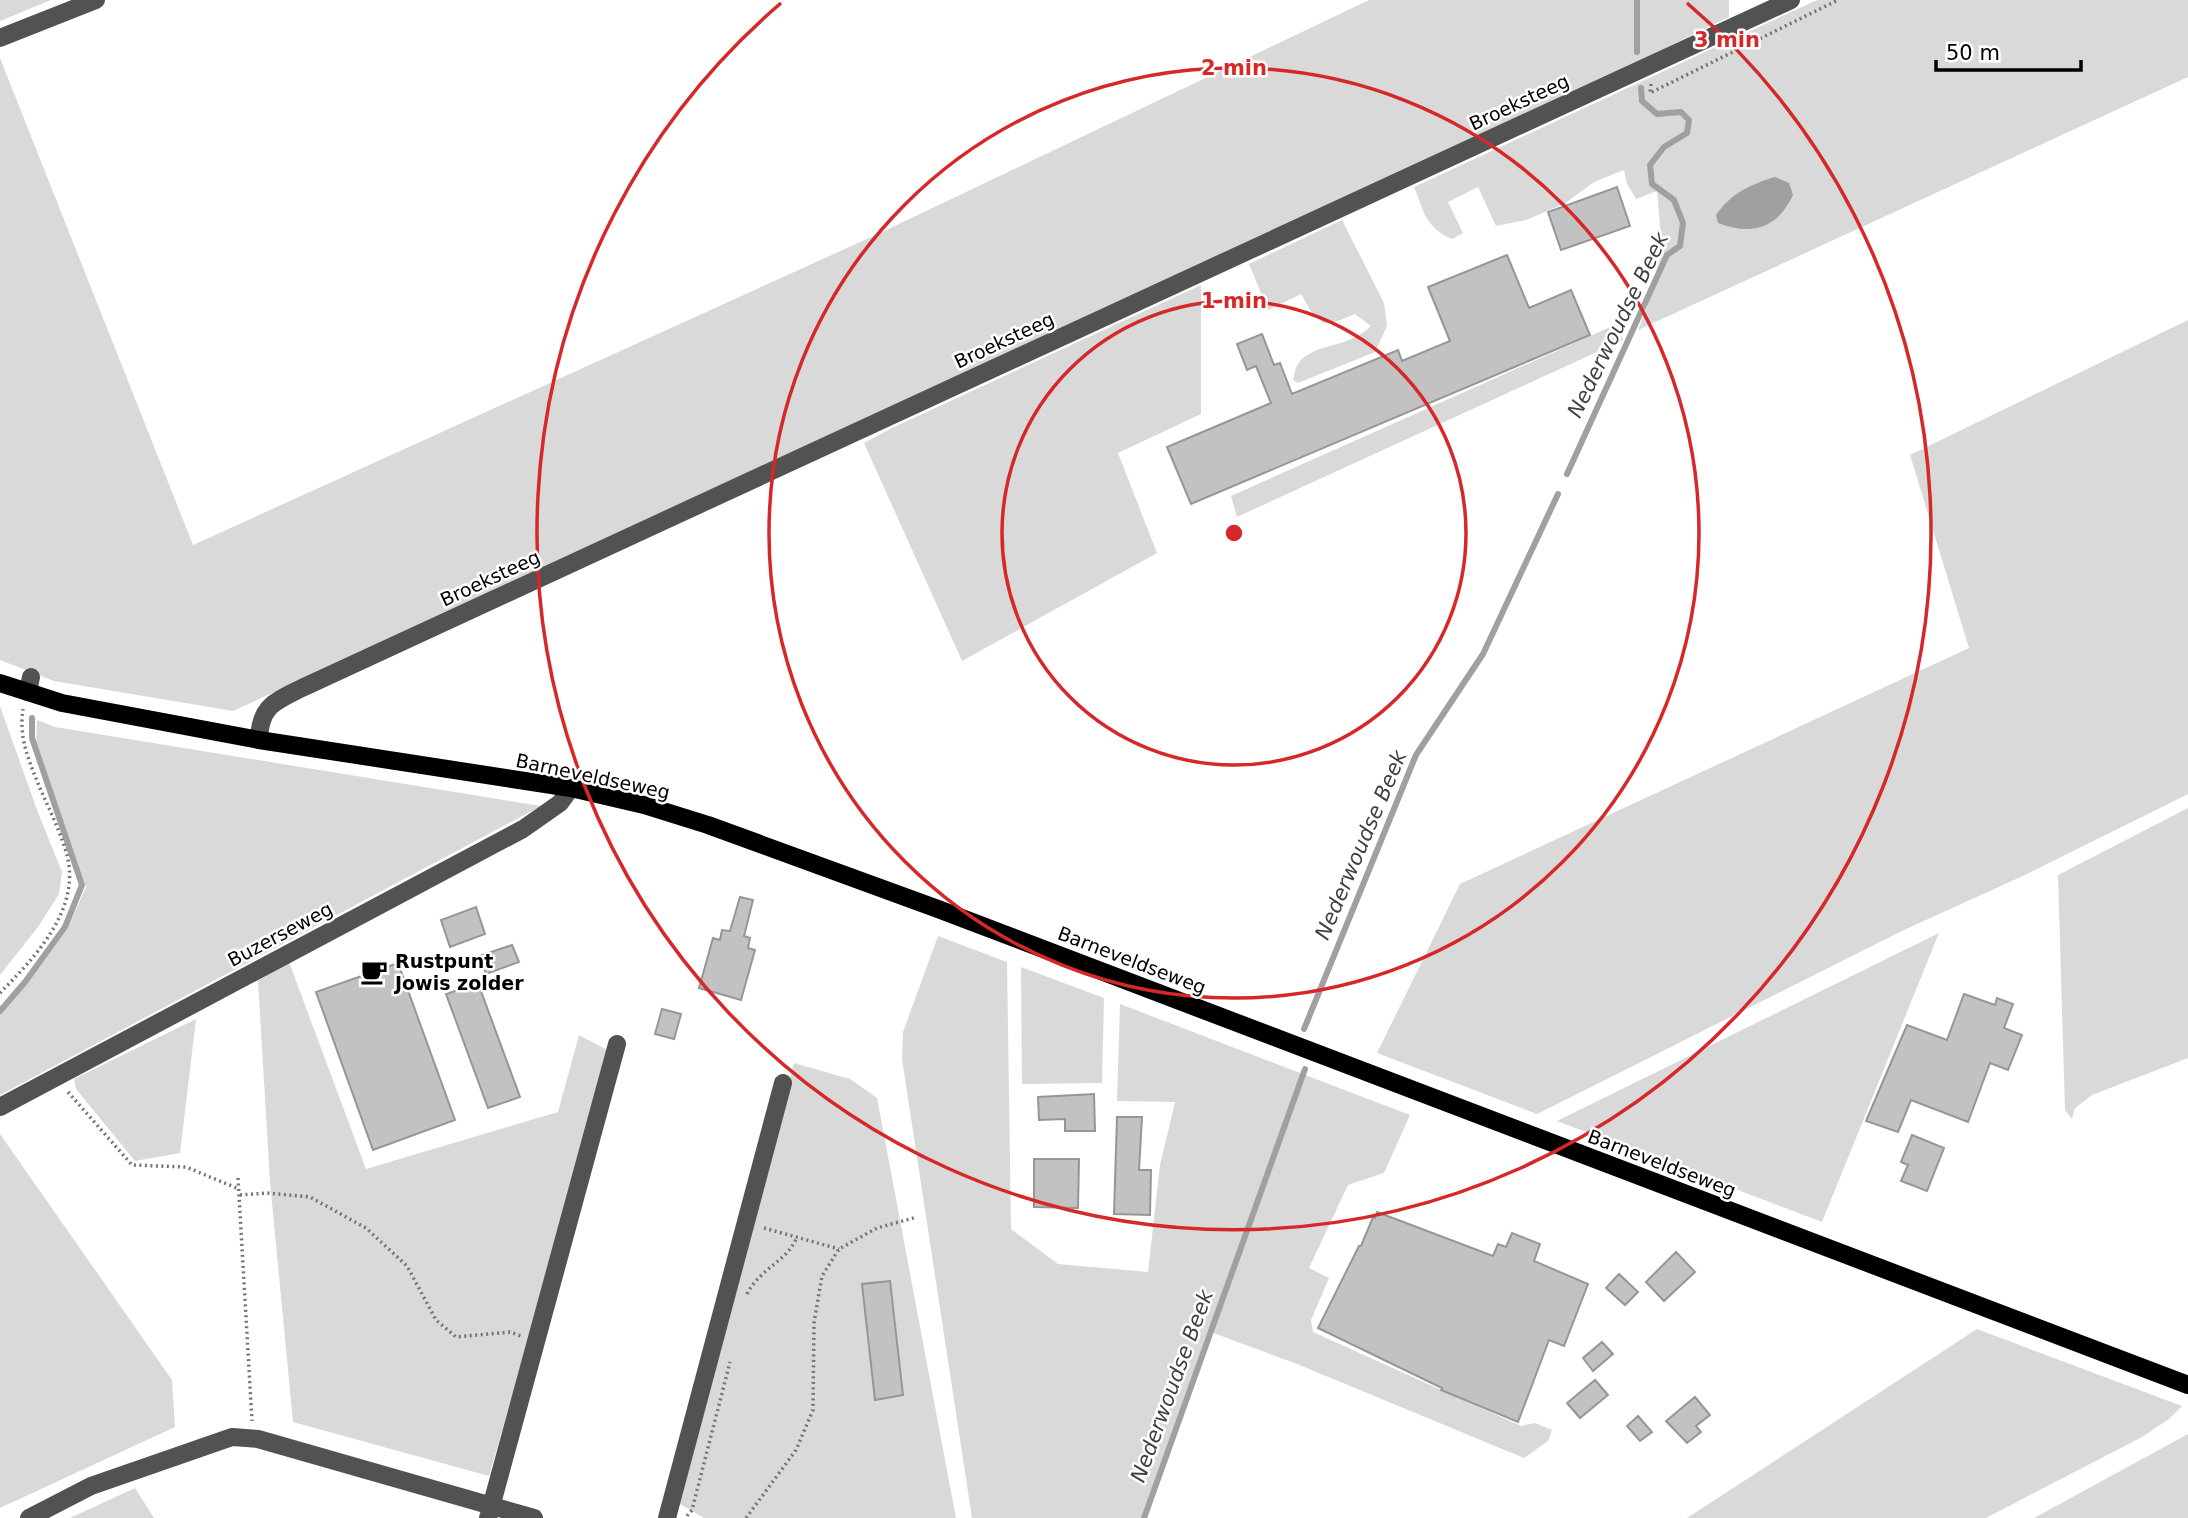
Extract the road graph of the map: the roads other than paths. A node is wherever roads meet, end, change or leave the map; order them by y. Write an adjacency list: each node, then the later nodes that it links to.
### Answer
1 (96, 0): 3 (street)
2 (1791, 0): 5 (street, Broeksteeg)
3 (0, 38)
4 (0, 683): 5 (main road, Barneveldseweg)
5 (259, 740): 6 (main road, Barneveldseweg)
6 (571, 788): 9 (street, Buzerseweg); 10 (main road, Barneveldseweg)
7 (617, 1044): 11 (street)
8 (783, 1083): 14 (street)
9 (0, 1107)
10 (2188, 1385)
11 (490, 1512): 12 (street); 13 (street)
12 (29, 1518)
13 (534, 1518)
14 (667, 1518)

